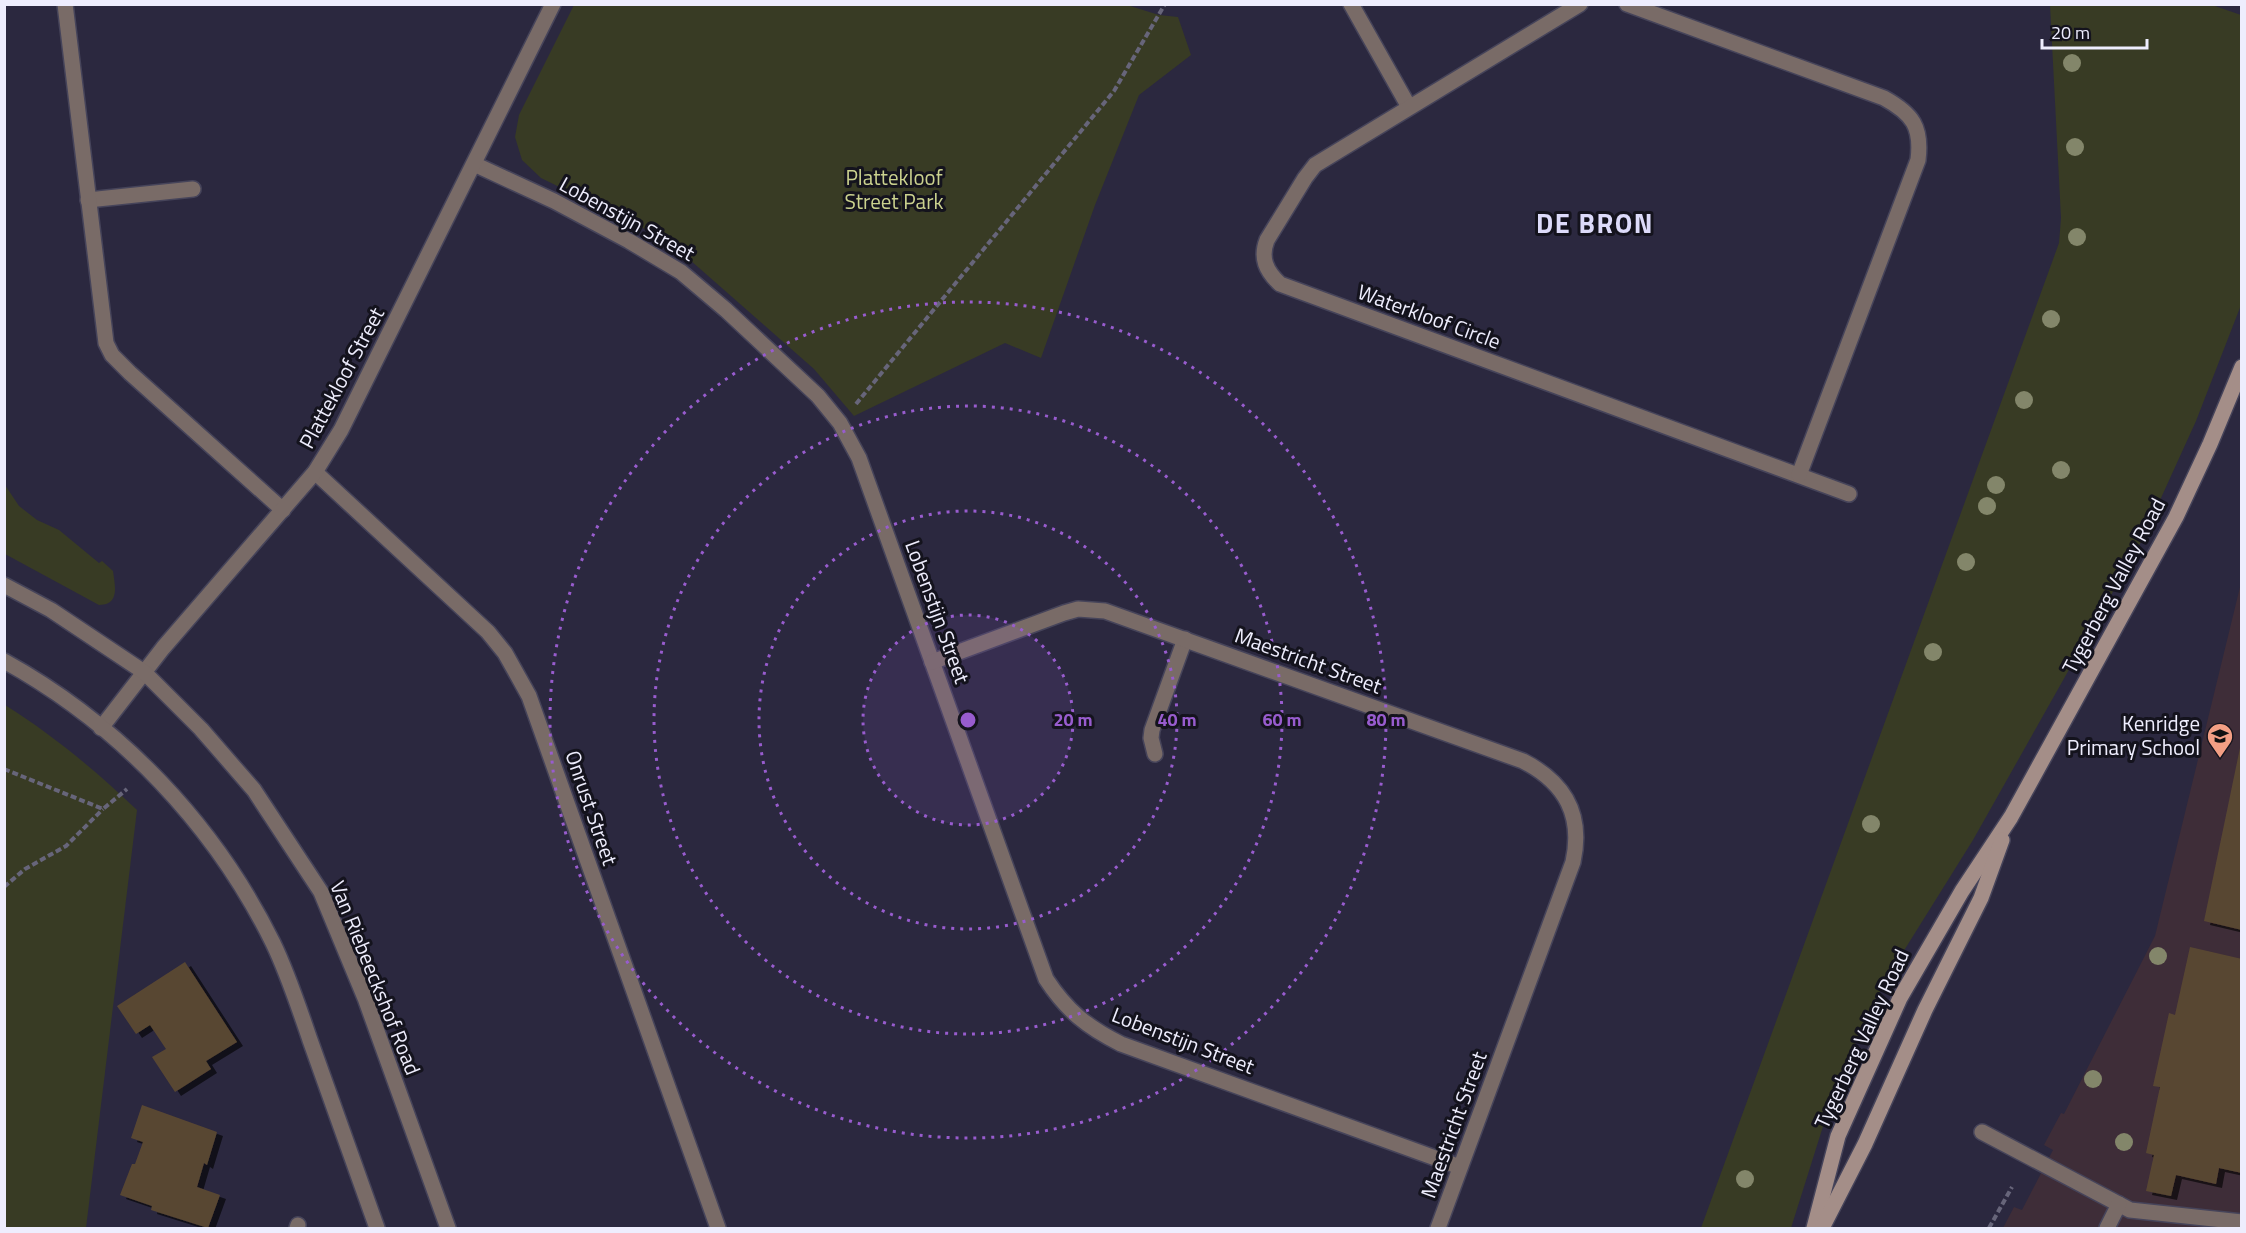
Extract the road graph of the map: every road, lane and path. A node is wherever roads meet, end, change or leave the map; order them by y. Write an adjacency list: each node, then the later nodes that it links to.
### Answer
1 (65, 4): 10 (street)
2 (553, 4): 8 (street, Plattekloof Street)
3 (1165, 4): 12 (path)
4 (1351, 4): 7 (street)
5 (1580, 4): 7 (street, Waterkloof Circle)
6 (1627, 4): 14 (street)
7 (1409, 107): 14 (street, Waterkloof Circle)
8 (474, 164): 12 (street, Lobenstijn Street); 13 (street, Plattekloof Street)
9 (193, 189): 10 (street)
10 (88, 200): 16 (street)
11 (2241, 368): 27 (main road, Tygerberg Valley Road)
12 (840, 423): 20 (street, Lobenstijn Street)
13 (315, 472): 16 (street, Plattekloof Street); 36 (street, Onrust Street)
14 (1799, 475): 15 (street, Waterkloof Circle)
15 (1849, 494)
16 (283, 510): 21 (street, Plattekloof Street)
17 (4, 585): 21 (street, Van Riebeeckshof Road)
18 (1185, 639): 20 (street, Maestricht Street); 23 (street); 30 (street, Maestricht Street)
19 (4, 661): 22 (street)
20 (932, 662): 30 (street, Lobenstijn Street)
21 (144, 672): 22 (street, Plattekloof Street); 35 (street, Van Riebeeckshof Road)
22 (101, 728): 34 (street)
23 (1155, 754)
24 (4, 769): 26 (path)
25 (127, 789): 26 (path)
26 (103, 809): 28 (path)
27 (2011, 818): 38 (main road, Tygerberg Valley Road); 39 (main road, Tygerberg Valley Road)
28 (4, 887)
29 (1982, 1132): 32 (street)
30 (1460, 1167): 37 (street, Maestricht Street)
31 (2012, 1187): 40 (path)
32 (2119, 1204): 33 (street); 41 (street)
33 (2241, 1222)
34 (377, 1228)
35 (448, 1228)
36 (718, 1228)
37 (1438, 1228)
38 (1814, 1228)
39 (1822, 1228)
40 (1989, 1228)
41 (2107, 1228)

